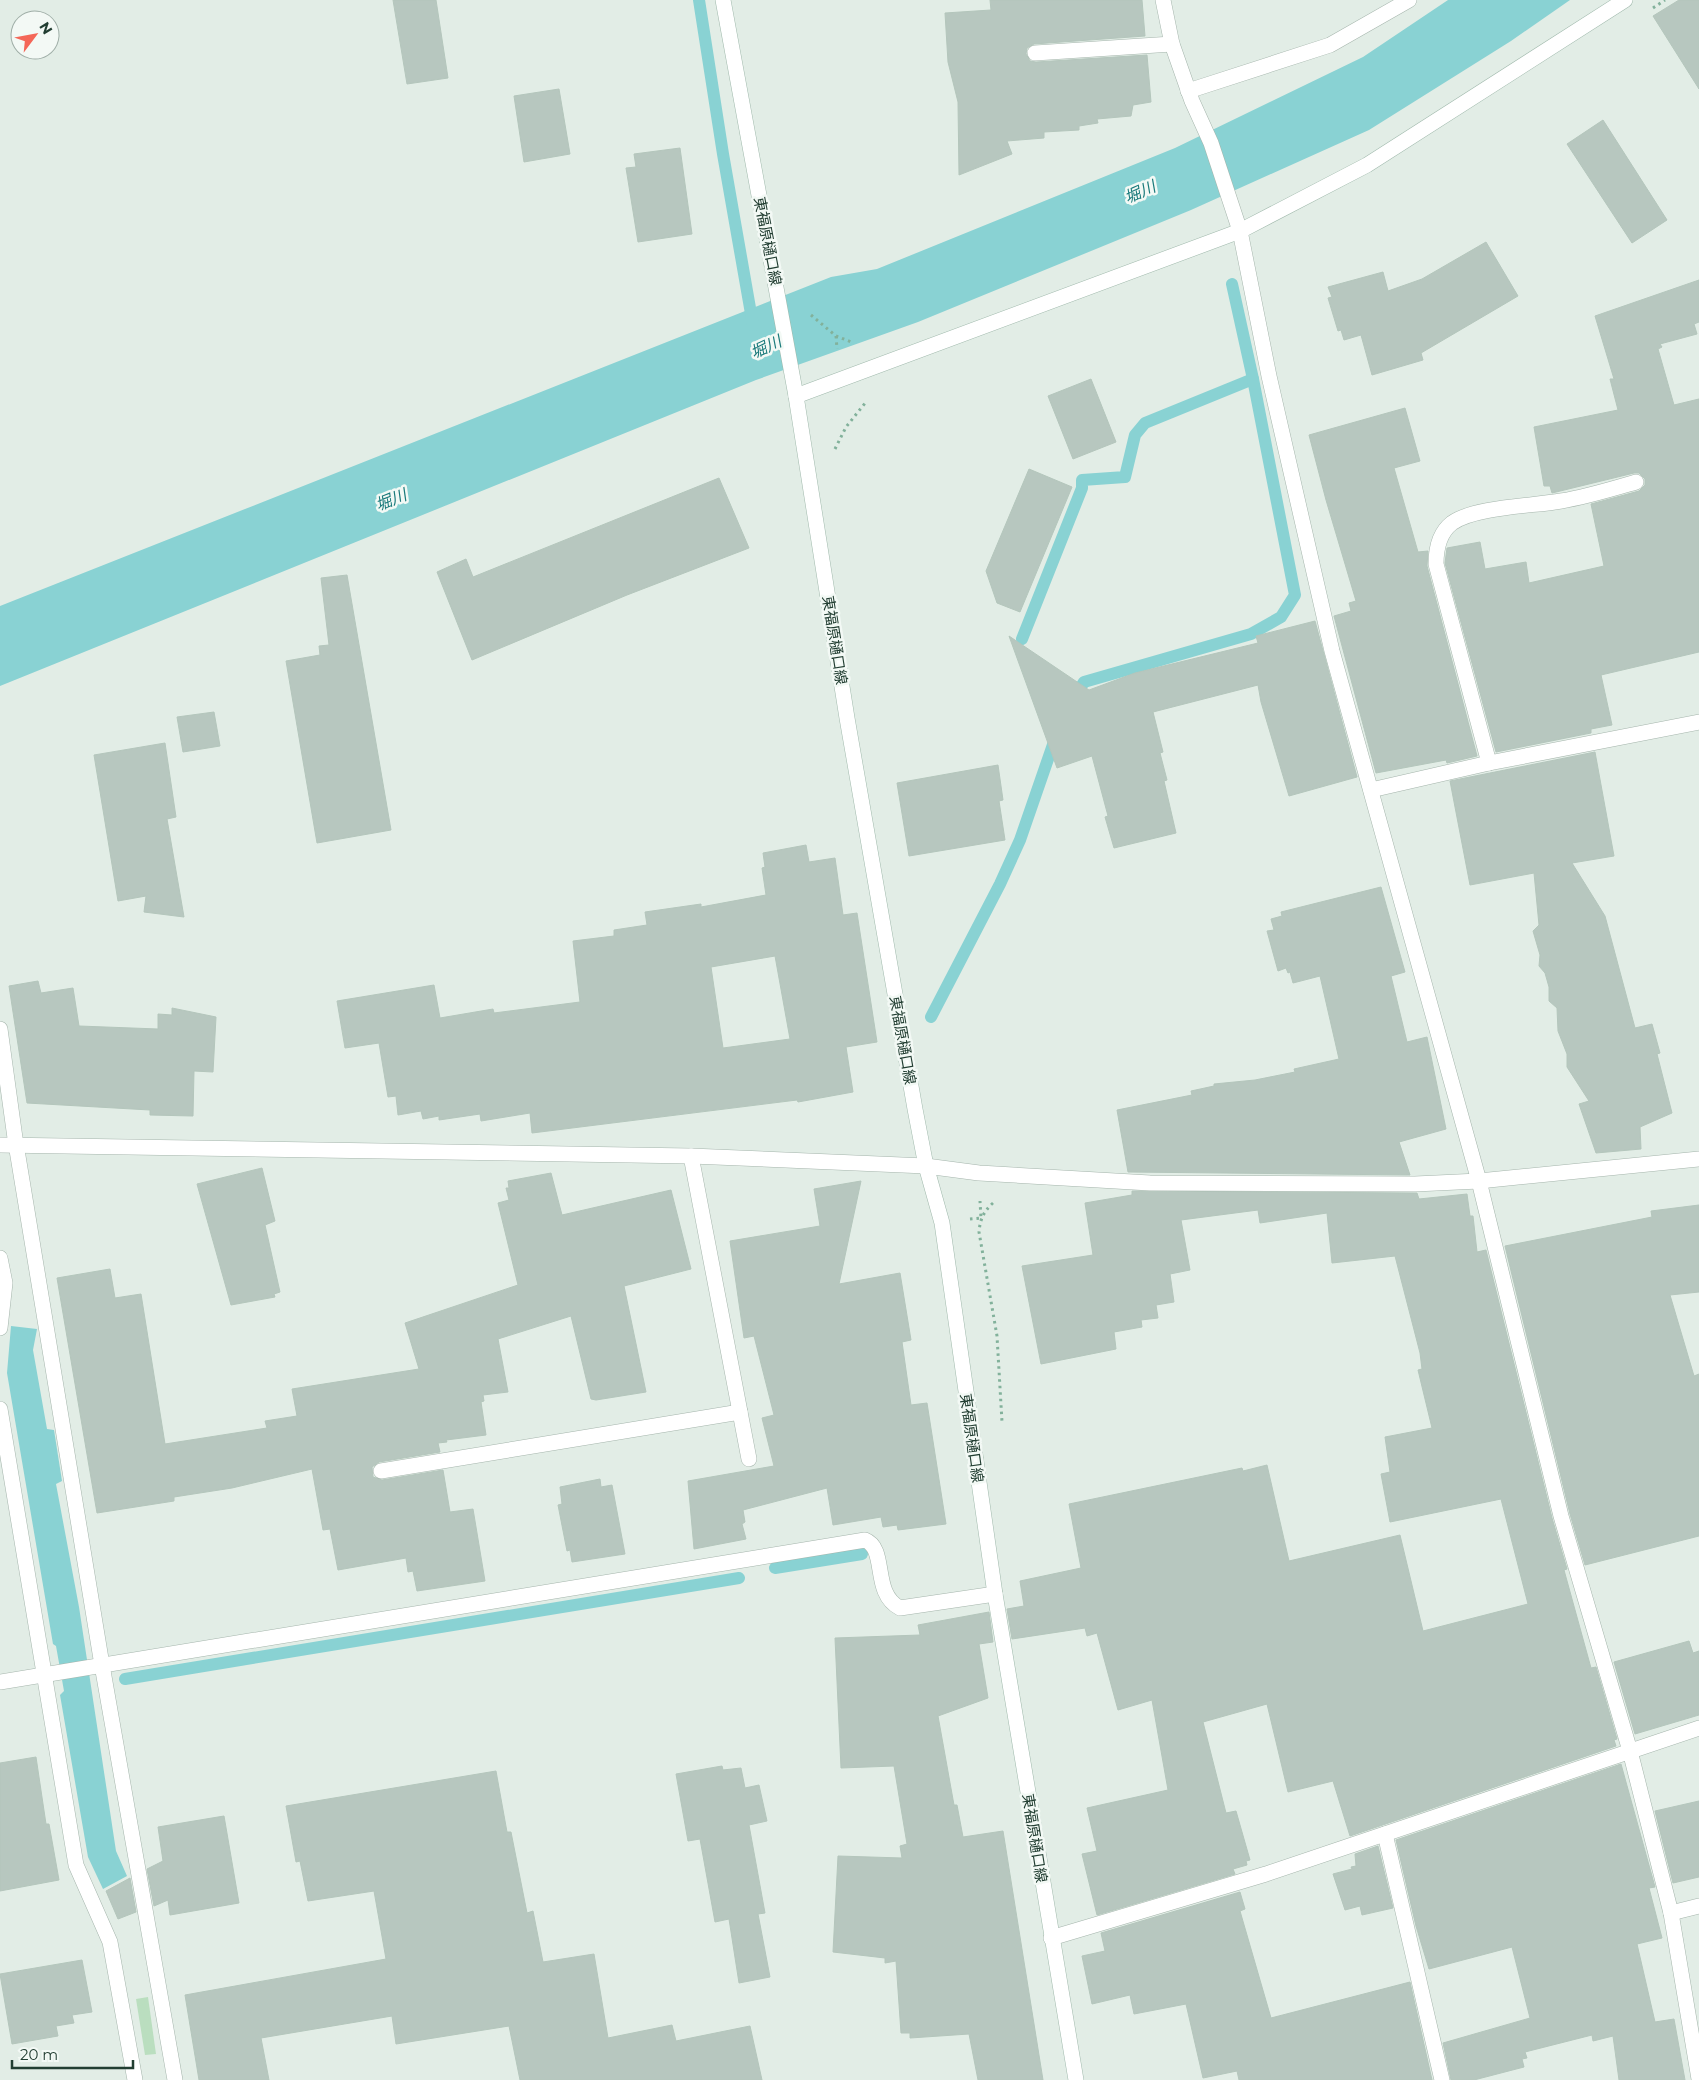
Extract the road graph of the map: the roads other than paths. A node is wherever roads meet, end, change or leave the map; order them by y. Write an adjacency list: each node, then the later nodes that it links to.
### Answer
1 (723, 0): 9 (street, 東福原樋口線)
2 (1163, 0): 5 (street)
3 (1409, 0): 7 (street)
4 (1625, 0): 8 (street)
5 (1172, 44): 6 (street); 7 (street)
6 (1035, 53)
7 (1190, 96): 8 (street)
8 (1240, 231): 9 (street); 13 (street)
9 (796, 396): 19 (street, 東福原樋口線)
10 (1636, 482): 12 (street)
11 (1699, 722): 12 (street)
12 (1489, 763): 13 (street)
13 (1371, 790): 20 (street)
14 (0, 1029): 16 (street)
15 (0, 1145): 16 (street)
16 (16, 1145): 17 (street); 28 (street)
17 (691, 1156): 19 (street); 24 (street)
18 (1699, 1159): 20 (street)
19 (926, 1166): 20 (street); 27 (street, 東福原樋口線)
20 (1479, 1181): 32 (street)
21 (0, 1258): 22 (street)
22 (0, 1328)
23 (0, 1409): 29 (street)
24 (740, 1412): 25 (street); 26 (street)
25 (749, 1459)
26 (381, 1472)
27 (995, 1594): 28 (street); 36 (street, 東福原樋口線)
28 (98, 1666): 29 (street); 39 (street)
29 (49, 1674): 30 (street); 38 (street)
30 (0, 1682)
31 (1699, 1728): 32 (street)
32 (1630, 1750): 33 (street); 35 (street)
33 (1385, 1834): 36 (street); 41 (street)
34 (1699, 1906): 35 (street)
35 (1671, 1913): 37 (street)
36 (1051, 1938): 40 (street, 東福原樋口線)
37 (1699, 2079)
38 (135, 2080)
39 (175, 2080)
40 (1076, 2080)
41 (1442, 2080)

